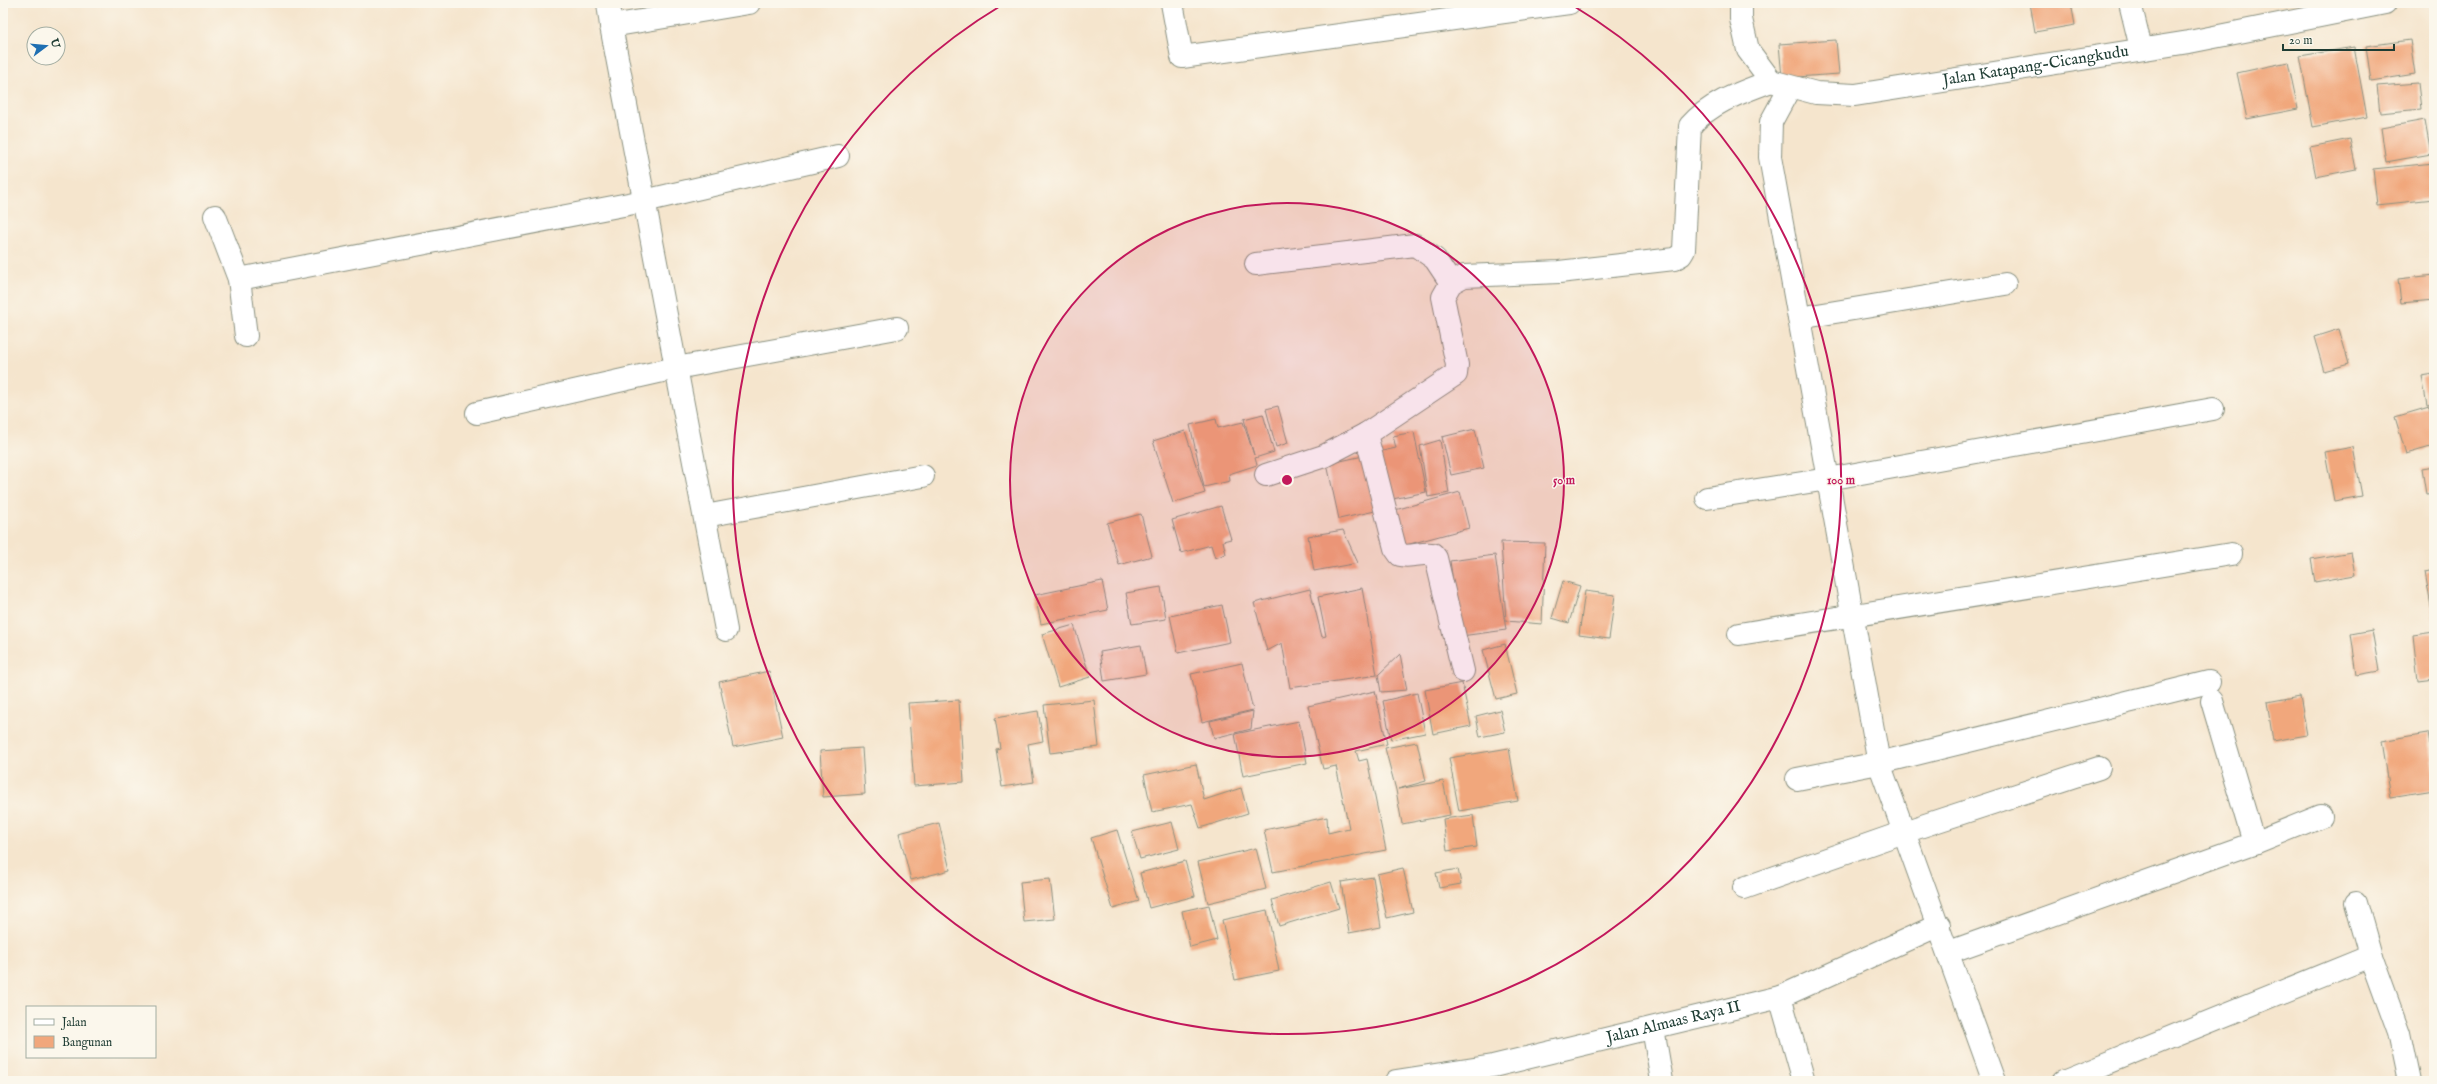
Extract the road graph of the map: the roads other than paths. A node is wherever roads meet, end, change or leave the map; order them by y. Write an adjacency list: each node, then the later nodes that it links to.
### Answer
1 (608, 3): 8 (street)
2 (749, 3): 8 (street)
3 (1172, 3): 4 (street)
4 (1569, 3)
5 (1741, 3): 10 (street)
6 (2130, 3): 9 (street)
7 (2385, 3): 9 (street, Jalan Katapang-Cicangkudu)
8 (610, 26): 12 (street)
9 (2140, 48): 10 (street, Jalan Katapang-Cicangkudu)
10 (1781, 84): 16 (street); 18 (street)
11 (838, 156): 12 (street)
12 (644, 200): 15 (street); 21 (street)
13 (215, 216): 15 (street)
14 (1256, 264): 16 (street)
15 (239, 279): 20 (street)
16 (1451, 283): 24 (street)
17 (2005, 284): 18 (street)
18 (1799, 318): 27 (street)
19 (897, 328): 21 (street)
20 (246, 336)
21 (676, 368): 23 (street); 29 (street)
22 (2213, 409): 27 (street)
23 (477, 413)
24 (1366, 434): 25 (street); 34 (street)
25 (1266, 475)
26 (923, 476): 29 (street)
27 (1828, 479): 28 (street); 31 (street)
28 (1707, 498)
29 (705, 516): 32 (street)
30 (2231, 554): 31 (street)
31 (1852, 616): 33 (street); 35 (street)
32 (726, 630)
33 (1739, 634)
34 (1463, 671)
35 (1879, 763): 37 (street); 39 (street); 40 (street)
36 (2099, 768): 39 (street)
37 (1797, 779)
38 (2321, 816): 40 (street)
39 (1904, 832): 41 (street); 43 (street)
40 (2254, 843): 44 (street)
41 (1744, 888)
42 (2356, 903): 45 (street)
43 (1939, 925): 44 (street); 46 (street, Jalan Almaas Raya II)
44 (1949, 952): 52 (street)
45 (2371, 956): 53 (street); 54 (street)
46 (1780, 997): 47 (street, Jalan Almaas Raya II); 51 (street)
47 (1653, 1028): 48 (street, Jalan Almaas Raya II); 50 (street)
48 (1494, 1073): 49 (street, Jalan Almaas Raya II)
49 (1396, 1081)
50 (1662, 1081)
51 (1804, 1081)
52 (1994, 1081)
53 (2063, 1081)
54 (2409, 1081)

